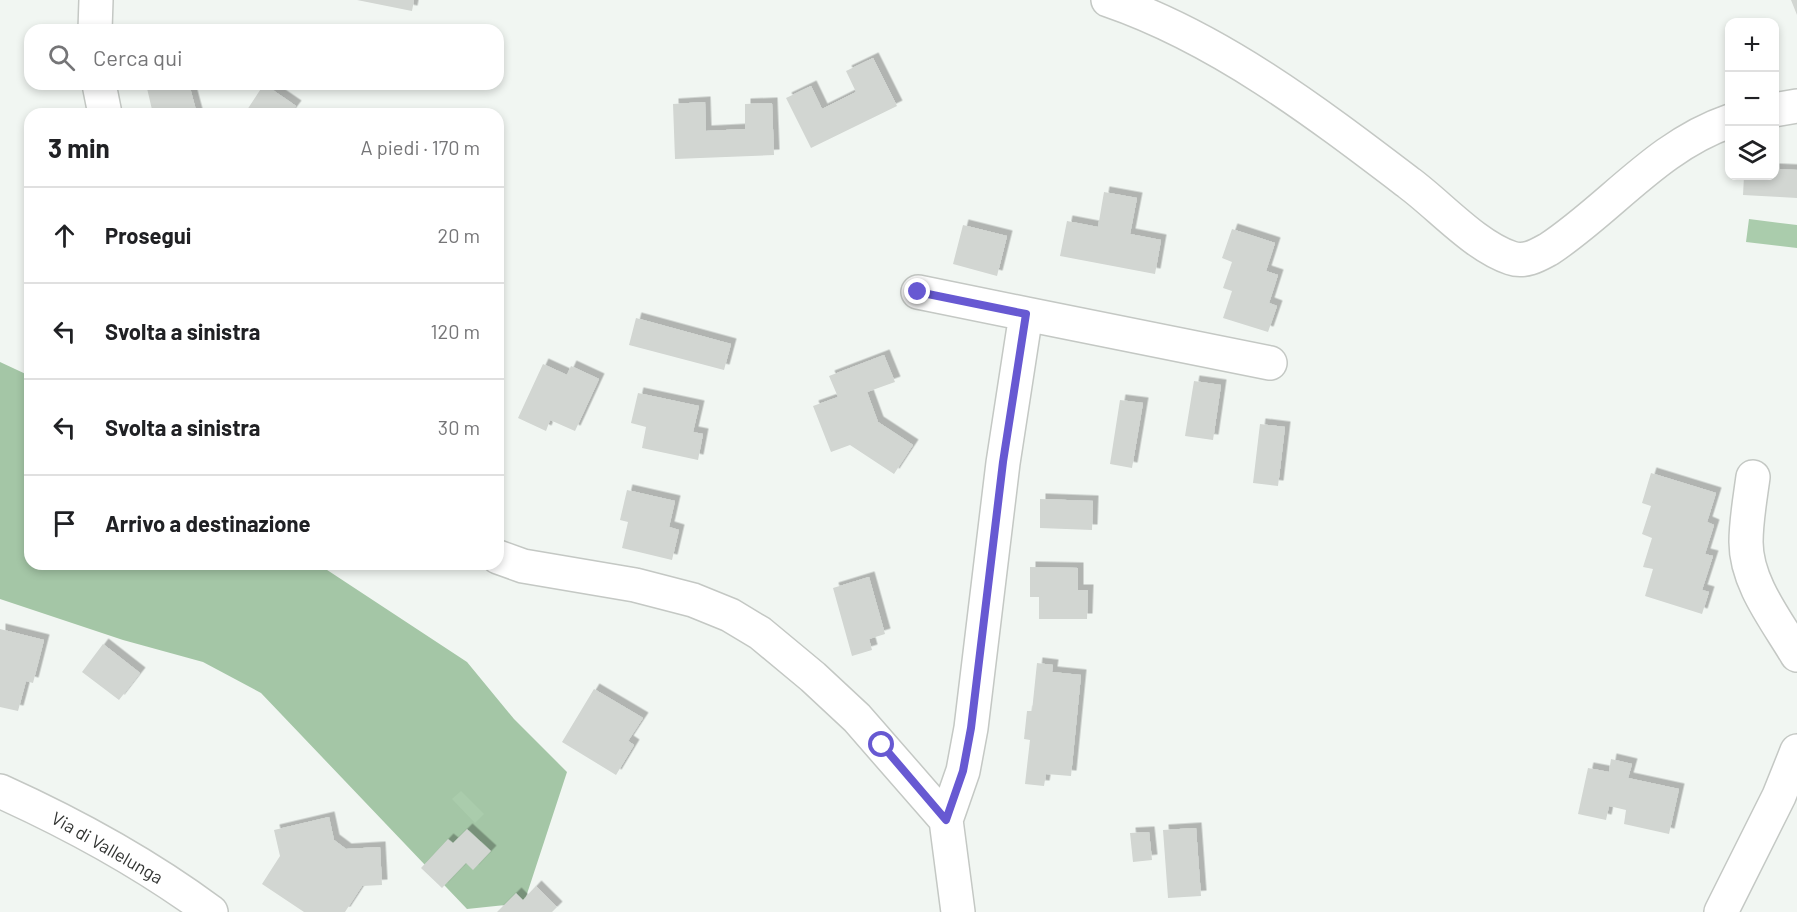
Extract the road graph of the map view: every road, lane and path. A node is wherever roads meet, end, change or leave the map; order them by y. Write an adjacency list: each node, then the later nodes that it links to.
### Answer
1 (96, 0): 3 (street)
2 (1108, 0): 8 (street)
3 (96, 24)
4 (100, 90): 6 (street)
5 (1797, 106): 7 (street)
6 (104, 108)
7 (1779, 109)
8 (1725, 123)
9 (918, 292): 10 (street)
10 (1026, 314): 11 (street); 17 (street)
11 (1270, 363)
12 (1753, 477): 14 (street)
13 (504, 559): 17 (street)
14 (1797, 655)
15 (1797, 751): 20 (street)
16 (0, 791): 18 (street, Via di Vallelunga)
17 (946, 820): 19 (street)
18 (211, 912)
19 (958, 912)
20 (1721, 912)

